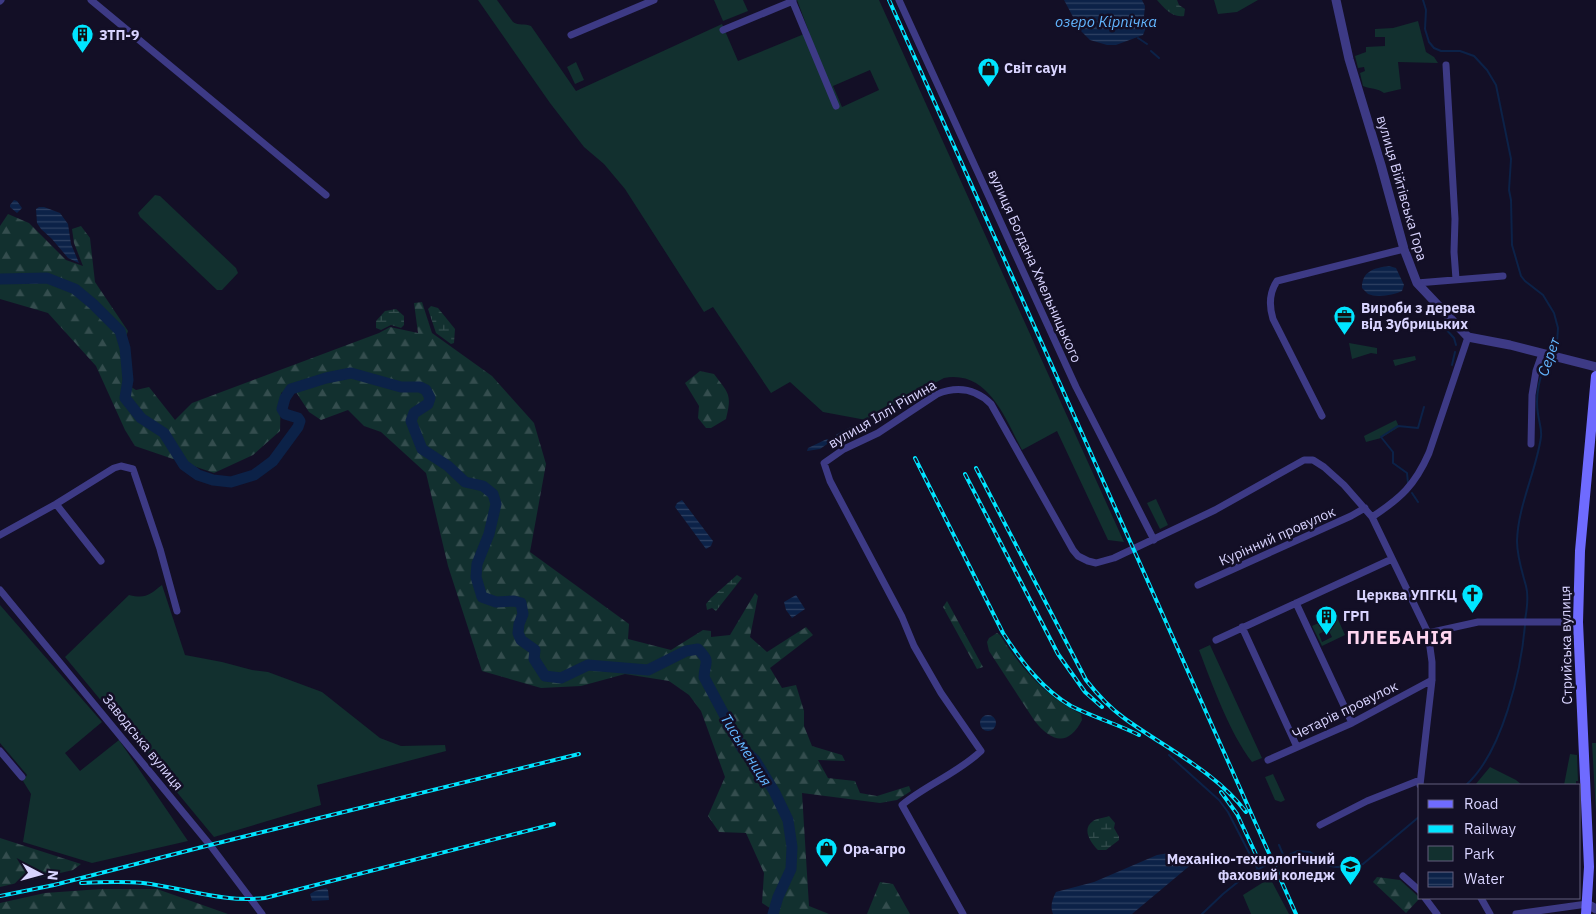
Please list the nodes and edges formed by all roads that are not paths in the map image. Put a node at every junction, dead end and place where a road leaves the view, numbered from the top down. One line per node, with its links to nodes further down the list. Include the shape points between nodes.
1 (91, 0): 10 (street)
2 (654, 0): 7 (street)
3 (899, 0): 25 (street, вулиця Богдана Хмельницького, via 1076,387)
4 (1336, 0): 11 (street, вулиця Війтівська Гора, via 1348,59 1382,165)
5 (792, 1): 6 (street); 9 (street)
6 (723, 30)
7 (571, 35)
8 (1446, 65): 13 (street)
9 (836, 106)
10 (326, 195)
11 (1404, 249): 14 (street, вулиця Війтівська Гора); 19 (street, via 1277,281 1274,285 1270,302 1273,319)
12 (1503, 276): 13 (street)
13 (1456, 279): 14 (street)
14 (1417, 283): 15 (street, вулиця Війтівська Гора)
15 (1468, 337): 16 (street); 23 (street, via 1418,478 1391,505)
16 (1545, 354): 17 (street); 20 (street, via 1536,371 1532,395)
17 (1596, 366)
18 (1596, 376): 32 (main road, Стрийська вулиця, via 1580,551)
19 (1322, 416)
20 (1531, 444)
21 (56, 504): 24 (street); 27 (street); 31 (street, via 114,468 133,468 160,549)
22 (1365, 508): 23 (street); 25 (street, вулиця Іллі Ріпина, via 1324,467 1308,459); 28 (street, Курінний провулок)
23 (1372, 517): 26 (street)
24 (0, 535)
25 (1154, 540): 50 (street, вулиця Іллі Ріпина, via 1096,563 1078,556 992,404 979,393 963,388 937,394 878,433 844,449 824,463 830,481 914,646 941,693 981,751 902,805)
26 (1392, 559): 30 (street); 34 (street)
27 (101, 561)
28 (1198, 585)
29 (0, 590): 49 (street, Заводська вулиця, via 204,838)
30 (1296, 603): 33 (street); 37 (street)
31 (176, 611)
32 (1578, 622): 34 (street, via 1478,622); 48 (main road, Стрийська вулиця)
33 (1242, 627): 35 (street); 38 (street)
34 (1428, 633): 36 (street)
35 (1216, 640)
36 (1432, 680): 37 (street, Четарів провулок); 42 (street)
37 (1352, 723): 38 (street, Четарів провулок)
38 (1297, 747): 40 (street, Четарів провулок)
39 (0, 751): 41 (street)
40 (1268, 760)
41 (22, 777)
42 (1420, 782): 43 (street, via 1360,804)
43 (1320, 825)
44 (1403, 876): 45 (street)
45 (1418, 889)
46 (1426, 899): 51 (street)
47 (1481, 899): 52 (street)
48 (1590, 909): 53 (street)
49 (262, 914)
50 (963, 914)
51 (1437, 914)
52 (1490, 914)
53 (1516, 914)

